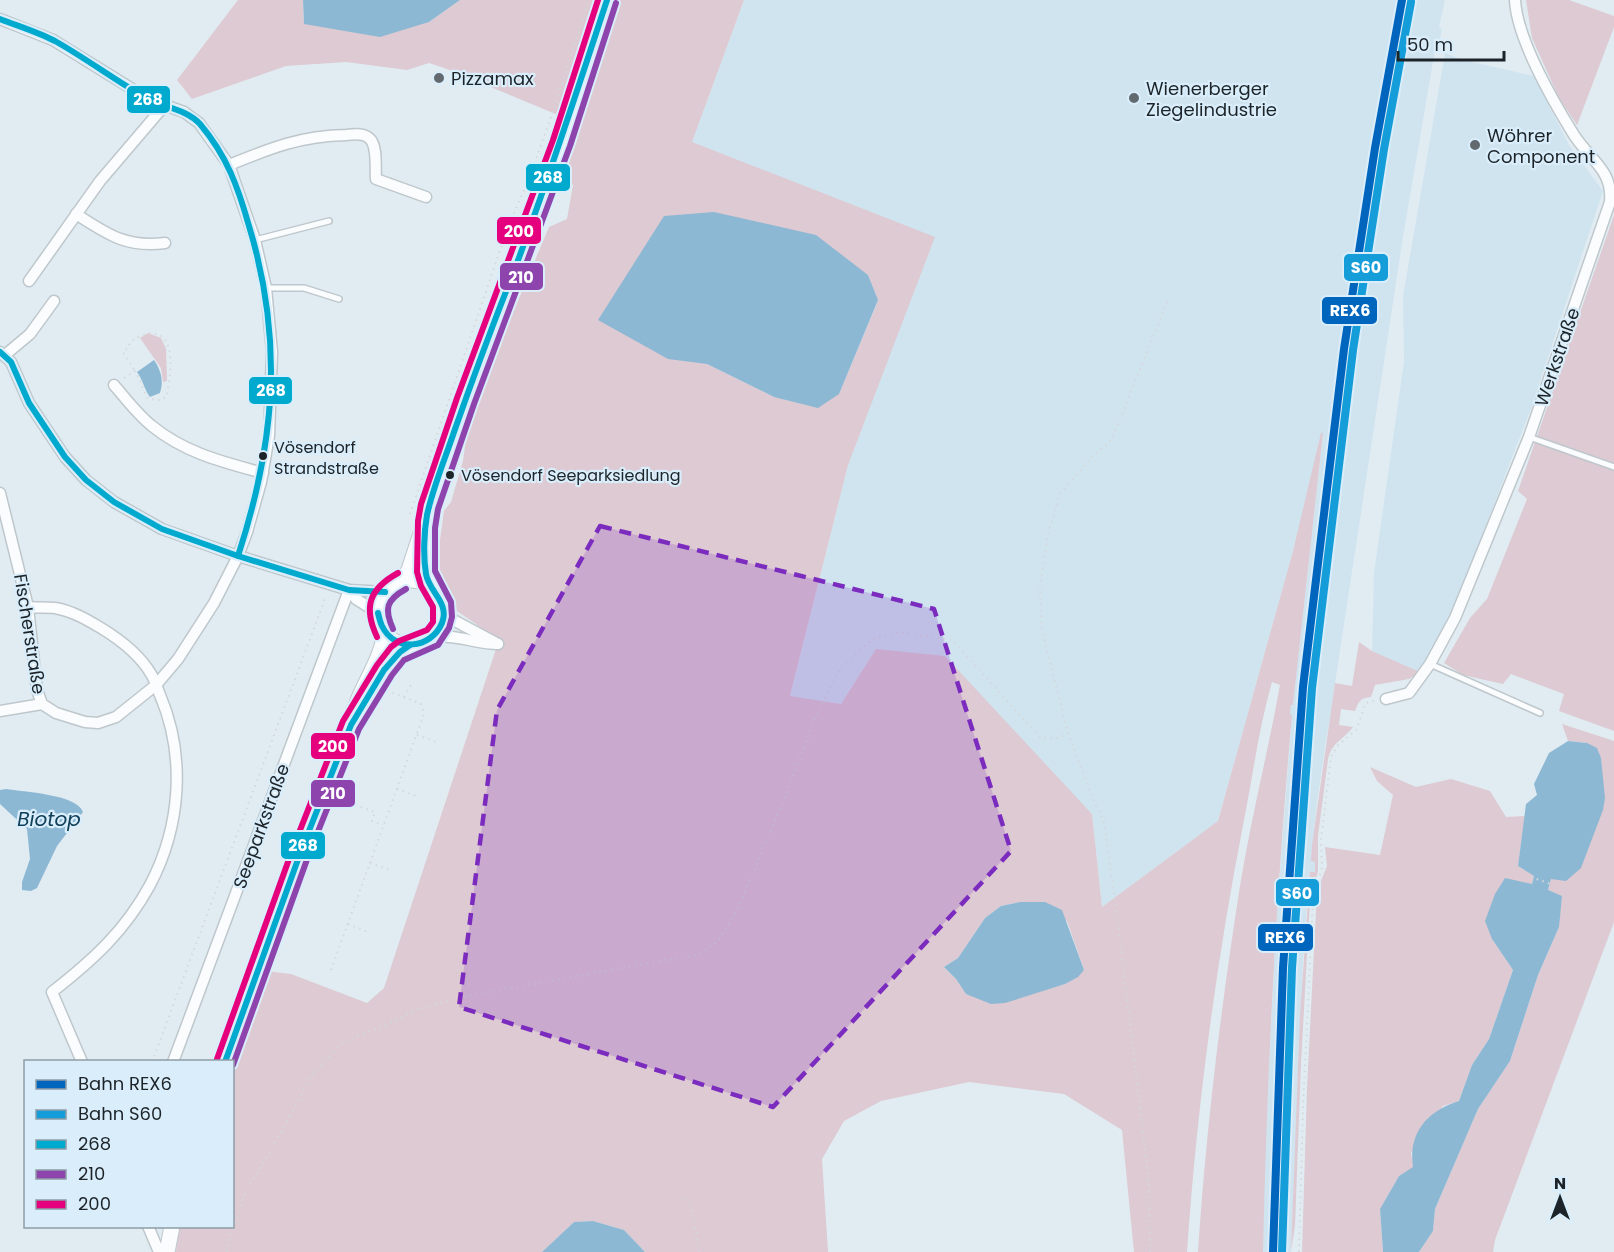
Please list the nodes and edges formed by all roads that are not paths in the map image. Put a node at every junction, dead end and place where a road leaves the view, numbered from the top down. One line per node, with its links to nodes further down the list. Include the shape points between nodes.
1 (608, 0): 22 (main road, via 570,120 463,405)
2 (1515, 0): 7 (street, Werkstraße, via 1522,36 1575,137 1609,180)
3 (0, 20): 4 (street, Fischerstraße, via 53,40)
4 (164, 106): 5 (street, Fischerstraße, via 184,112 199,123); 8 (street)
5 (229, 165): 6 (street, via 284,143 326,135 362,134 373,145 376,179); 10 (street, Fischerstraße)
6 (426, 197)
7 (1612, 202): 18 (street, Werkstraße)
8 (76, 214): 11 (street, via 128,243); 12 (street)
9 (329, 221): 10 (lane)
10 (255, 240): 13 (street, Fischerstraße)
11 (165, 243)
12 (29, 281)
13 (266, 288): 14 (lane, via 304,288); 20 (street, Fischerstraße, via 273,352)
14 (339, 299)
15 (54, 301): 16 (street, via 30,334)
16 (2, 354): 23 (street, via 17,374 37,417 86,480 114,502 162,529)
17 (118, 382): 20 (street, via 150,425 171,440 198,454)
18 (1529, 436): 19 (lane); 34 (street, Werkstraße, via 1455,618)
19 (1614, 467)
20 (262, 473): 23 (street, Fischerstraße)
21 (0, 493): 28 (street, Fischerstraße)
22 (426, 519): 24 (main road); 25 (main road, via 426,573)
23 (238, 556): 27 (street); 35 (street, Fischerstraße, via 214,603)
24 (402, 581): 25 (main road, via 414,580); 26 (main road)
25 (431, 586): 30 (main road, via 443,604)
26 (385, 592): 27 (street); 29 (main road)
27 (347, 595): 29 (street); 42 (street, Seeparkstraße)
28 (27, 607): 35 (street, via 54,608 85,618 134,653); 37 (street, Fischerstraße)
29 (378, 613): 31 (main road)
30 (444, 615): 32 (main road); 32 (street, via 498,644 447,635)
31 (385, 633): 33 (main road); 40 (main road, via 383,646 353,708)
32 (435, 642): 33 (main road, via 428,641)
33 (414, 650): 40 (main road, via 398,651)
34 (1430, 664): 36 (street, Werkstraße, via 1409,693); 39 (lane)
35 (156, 685): 37 (street, Fischerstraße, via 116,717 98,723 56,713); 41 (street, via 170,718 177,794 167,841 150,883 126,924 87,964 52,992)
36 (1386, 699)
37 (42, 704): 38 (street, Fischerstraße)
38 (0, 711)
39 (1540, 713)
40 (351, 725): 43 (main road)
41 (81, 1060)
42 (174, 1060)
43 (226, 1060)
44 (148, 1228): 46 (street)
45 (172, 1228): 47 (main road)
46 (159, 1252)
47 (167, 1252)

